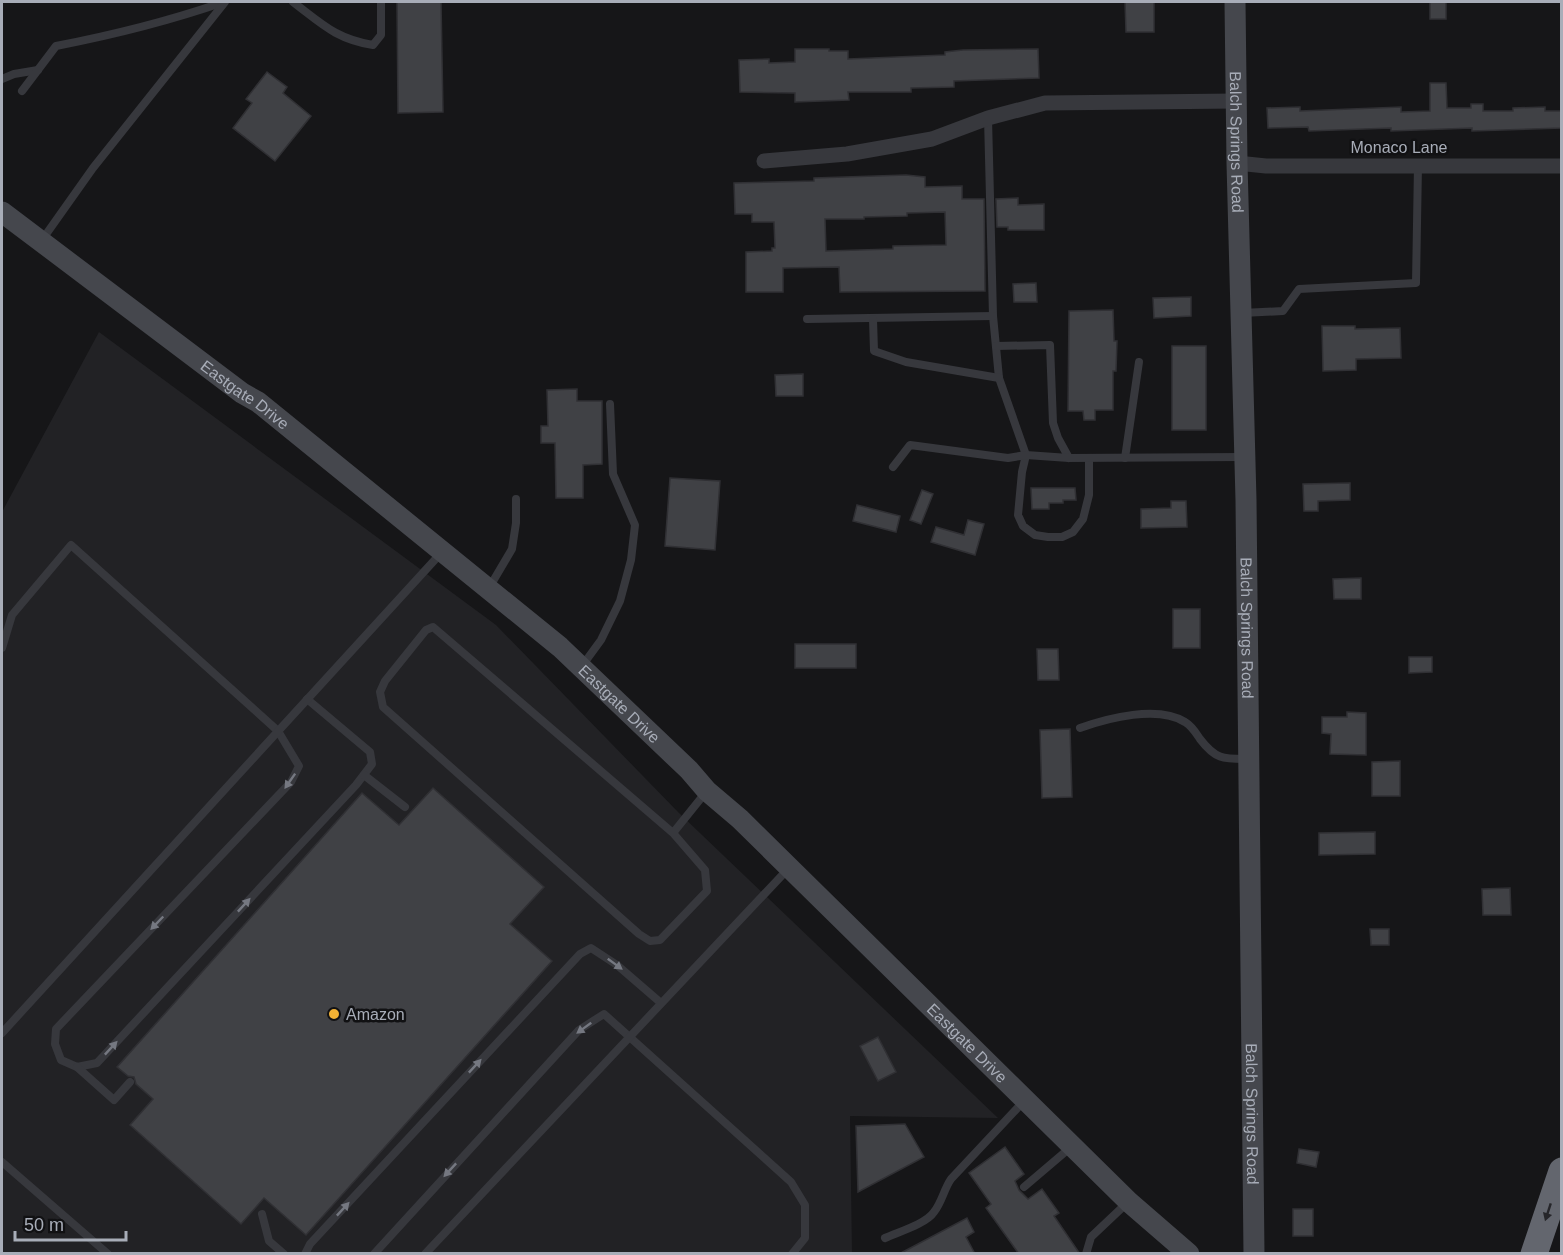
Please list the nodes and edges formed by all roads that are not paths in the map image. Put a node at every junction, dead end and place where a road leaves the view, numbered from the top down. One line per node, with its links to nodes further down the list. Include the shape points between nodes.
1 (293, 2): 2 (lane, via 333,33 373,45 381,34)
2 (381, 2)
3 (1235, 2): 7 (street, Balch Springs Road)
4 (38, 70): 5 (lane); 6 (lane); 14 (lane, via 56,46 136,29 225,2 93,168)
5 (2, 79)
6 (22, 91)
7 (1236, 101): 8 (street, via 1045,103); 10 (street, Balch Springs Road)
8 (988, 118): 9 (street, via 921,141 847,154); 16 (lane)
9 (764, 161)
10 (1237, 163): 11 (street, Monaco Lane); 15 (street, Balch Springs Road)
11 (1418, 165): 12 (street, Monaco Lane); 15 (lane, via 1416,283 1299,289 1283,311)
12 (1562, 166)
13 (2, 212): 14 (street, Eastgate Drive)
14 (41, 241): 30 (street, Eastgate Drive, via 258,402)
15 (1240, 313): 24 (street, Balch Springs Road)
16 (993, 316): 18 (lane); 19 (lane)
17 (807, 319): 18 (lane)
18 (873, 319): 21 (lane, via 874,351 906,362)
19 (996, 346): 21 (lane); 27 (lane, via 1050,345 1053,423)
20 (1139, 362): 26 (lane)
21 (999, 378): 23 (lane)
22 (610, 404): 33 (lane, via 613,474 635,525 620,601 601,640)
23 (1026, 455): 25 (lane, via 1018,515 1023,526 1035,535 1048,537 1073,532 1083,519 1089,495); 27 (lane); 28 (lane, via 1008,458 910,445)
24 (1244, 457): 26 (lane); 37 (street, Balch Springs Road)
25 (1089, 458): 26 (lane); 27 (lane)
26 (1125, 458)
27 (1069, 459)
28 (893, 467)
29 (516, 500): 31 (lane, via 512,549)
30 (442, 552): 31 (street, Eastgate Drive); 34 (lane)
31 (489, 589): 33 (street, Eastgate Drive)
32 (2, 648): 36 (lane, via 12,615 70,546)
33 (581, 668): 39 (street, Eastgate Drive)
34 (308, 699): 36 (lane); 38 (lane, via 370,752 372,764)
35 (1080, 728): 37 (lane, via 1125,715 1169,716 1184,721 1214,755)
36 (278, 731): 44 (lane); 46 (lane, one-way to 46, via 299,766 291,782 56,1029 55,1044 61,1060)
37 (1248, 759): 64 (street, Balch Springs Road)
38 (364, 775): 40 (lane); 46 (lane, one-way to 38, via 97,1063)
39 (707, 790): 41 (lane); 42 (street, Eastgate Drive)
40 (405, 807)
41 (673, 833): 41 (lane, via 705,870 707,891 660,940 650,941 384,707 380,692 385,681 426,630 433,627)
42 (789, 868): 43 (lane); 48 (street, Eastgate Drive)
43 (661, 1003): 45 (lane); 58 (lane, one-way to 43, via 580,954 591,948 617,964)
44 (2, 1033)
45 (630, 1036): 59 (lane, one-way to 59, via 604,1014 579,1030); 60 (lane); 61 (lane, via 790,1182 805,1205 806,1238)
46 (77, 1068): 47 (lane, via 114,1100)
47 (130, 1082)
48 (1024, 1100): 49 (street, Eastgate Drive); 55 (lane, via 951,1179 927,1220)
49 (1072, 1146): 52 (lane); 53 (street, Eastgate Drive)
50 (2, 1162): 56 (lane)
51 (1562, 1171): 65 (highway, one-way to 65)
52 (1024, 1187)
53 (1128, 1202): 62 (lane, via 1091,1237); 63 (street, Eastgate Drive)
54 (262, 1214): 57 (lane, via 269,1240)
55 (885, 1238)
56 (108, 1254)
57 (284, 1254)
58 (304, 1254)
59 (374, 1254)
60 (425, 1254)
61 (792, 1254)
62 (1086, 1254)
63 (1190, 1254)
64 (1254, 1254)
65 (1534, 1254)

